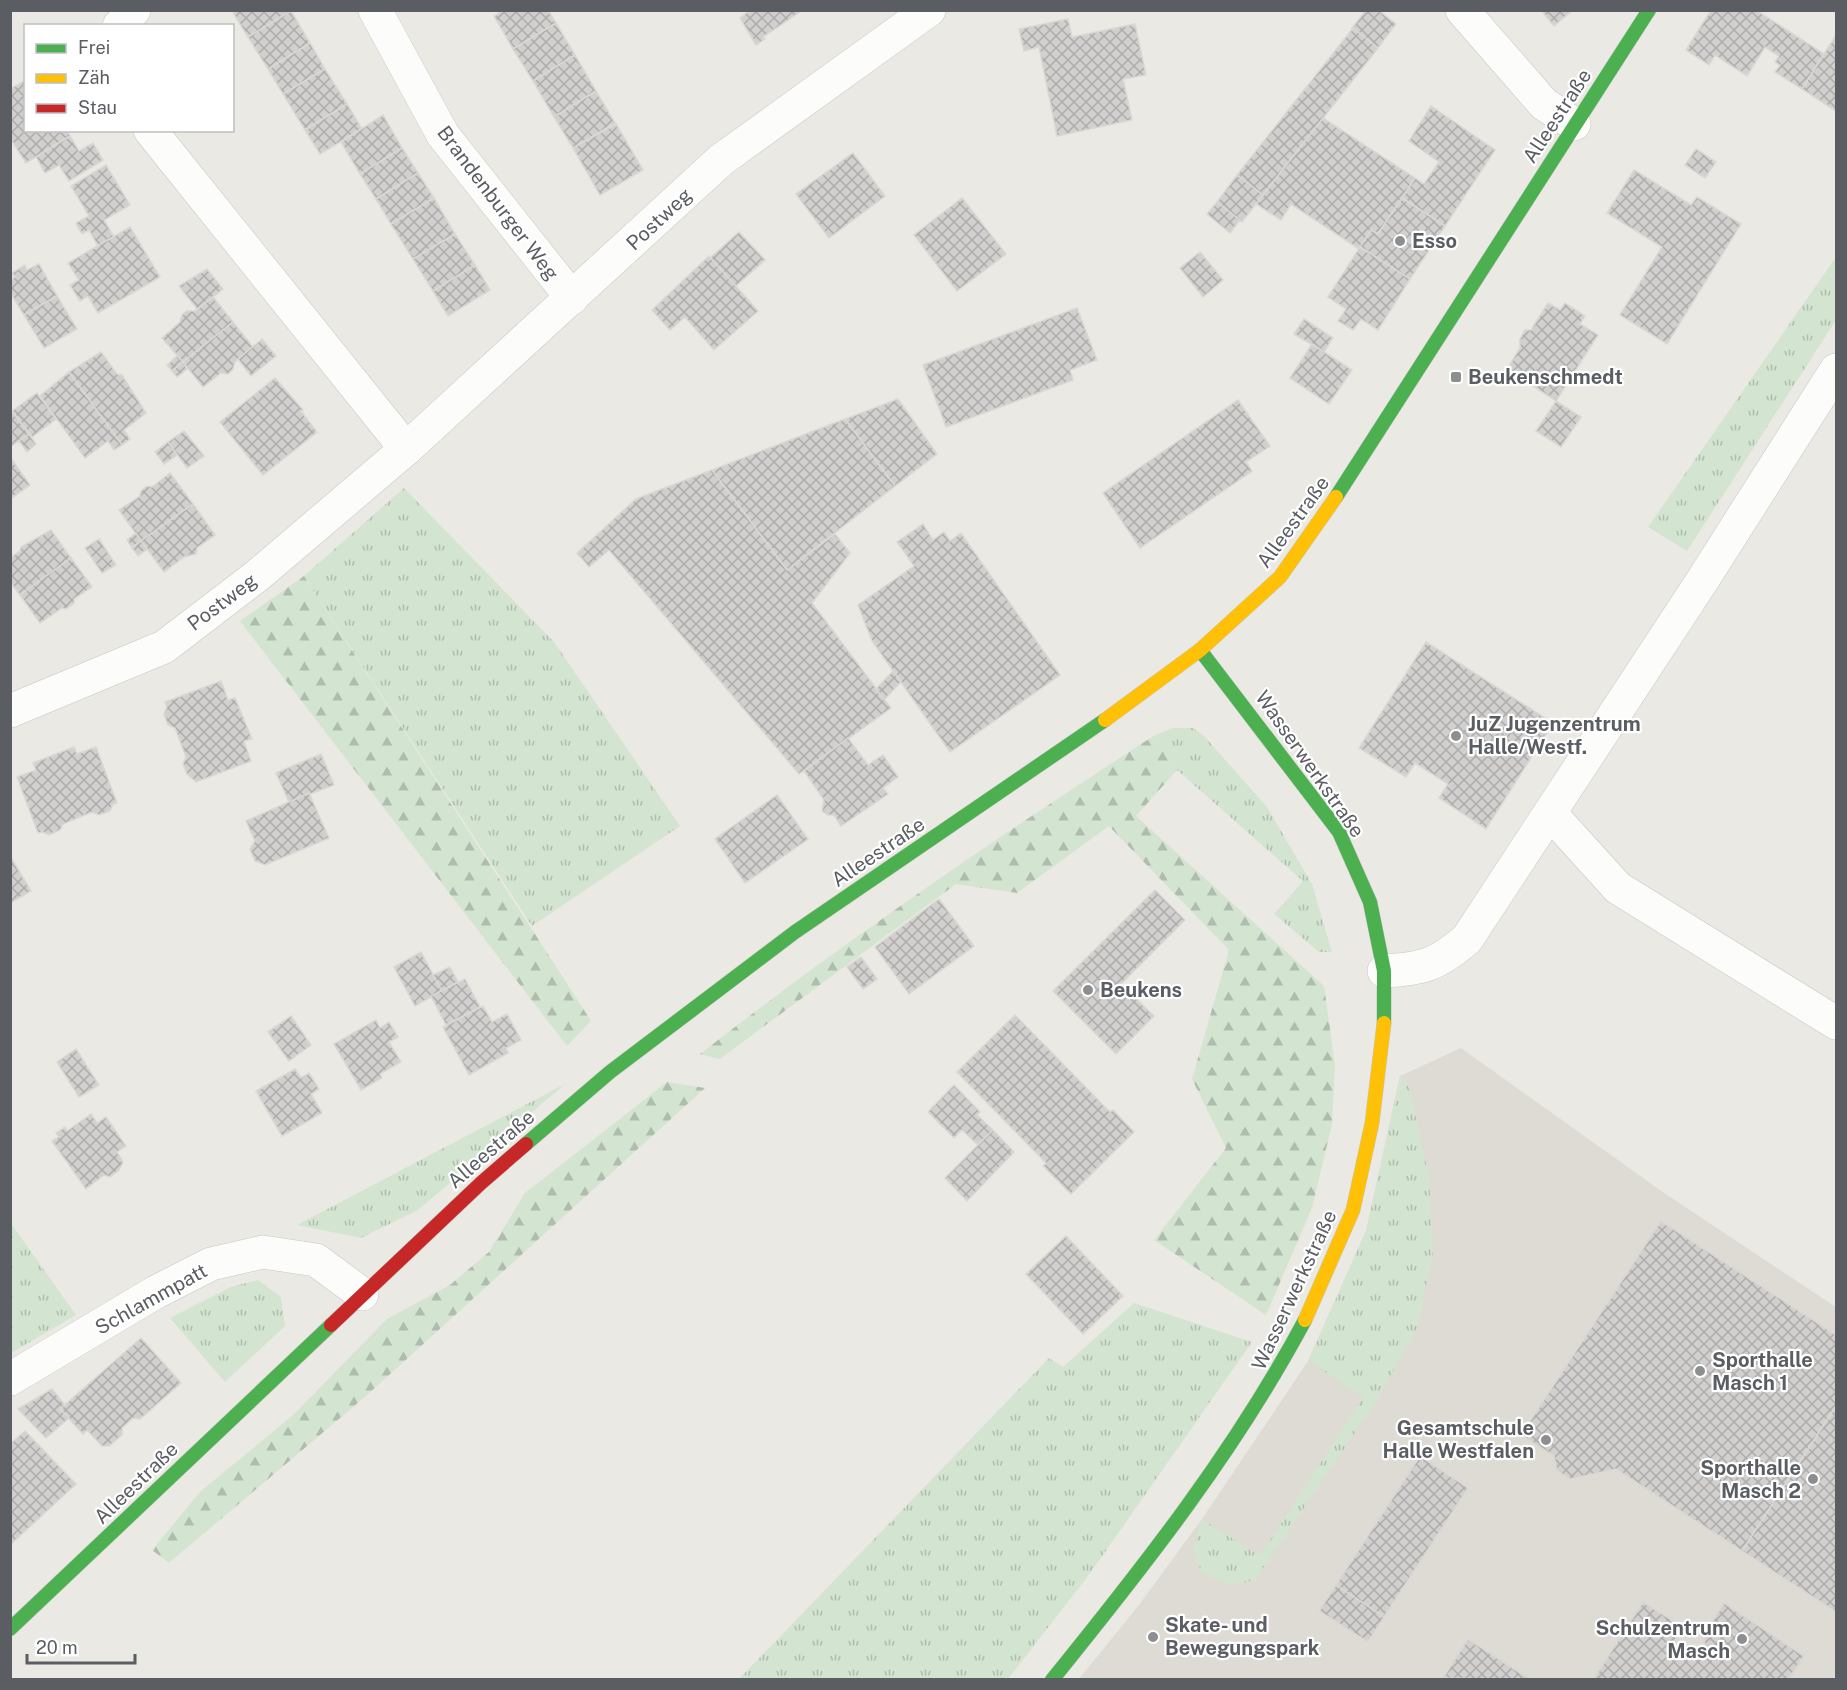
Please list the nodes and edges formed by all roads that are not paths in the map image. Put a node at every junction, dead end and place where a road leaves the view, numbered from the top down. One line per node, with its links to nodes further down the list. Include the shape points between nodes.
1 (134, 10): 6 (street)
2 (375, 10): 9 (street, Brandenburger Weg, via 443,135)
3 (1462, 10): 7 (street, via 1544,104)
4 (1649, 10): 7 (street, Alleestraße)
5 (914, 15): 9 (street, Postweg, via 721,160)
6 (121, 24)
7 (1574, 124): 12 (street, Alleestraße, via 1322,518 1280,577)
8 (152, 132): 11 (street)
9 (572, 298): 11 (street, Postweg)
10 (1836, 369): 14 (street)
11 (406, 448): 13 (street, Postweg, via 258,575 164,647)
12 (1200, 650): 15 (street, Wasserwerkstraße, via 1339,831 1370,902); 17 (street, Alleestraße, via 1085,735 795,932 610,1072 481,1183)
13 (10, 711)
14 (1550, 813): 15 (street, via 1467,939 1444,959 1420,969); 16 (street, via 1618,888)
15 (1384, 971): 20 (street, Wasserwerkstraße, via 1384,1018 1372,1123 1353,1210 1316,1299 1272,1382 1212,1474)
16 (1836, 1023)
17 (362, 1294): 18 (street, Schlammpatt, via 316,1260 263,1252 211,1264); 19 (street, Alleestraße)
18 (10, 1379)
19 (10, 1629)
20 (1052, 1680)

